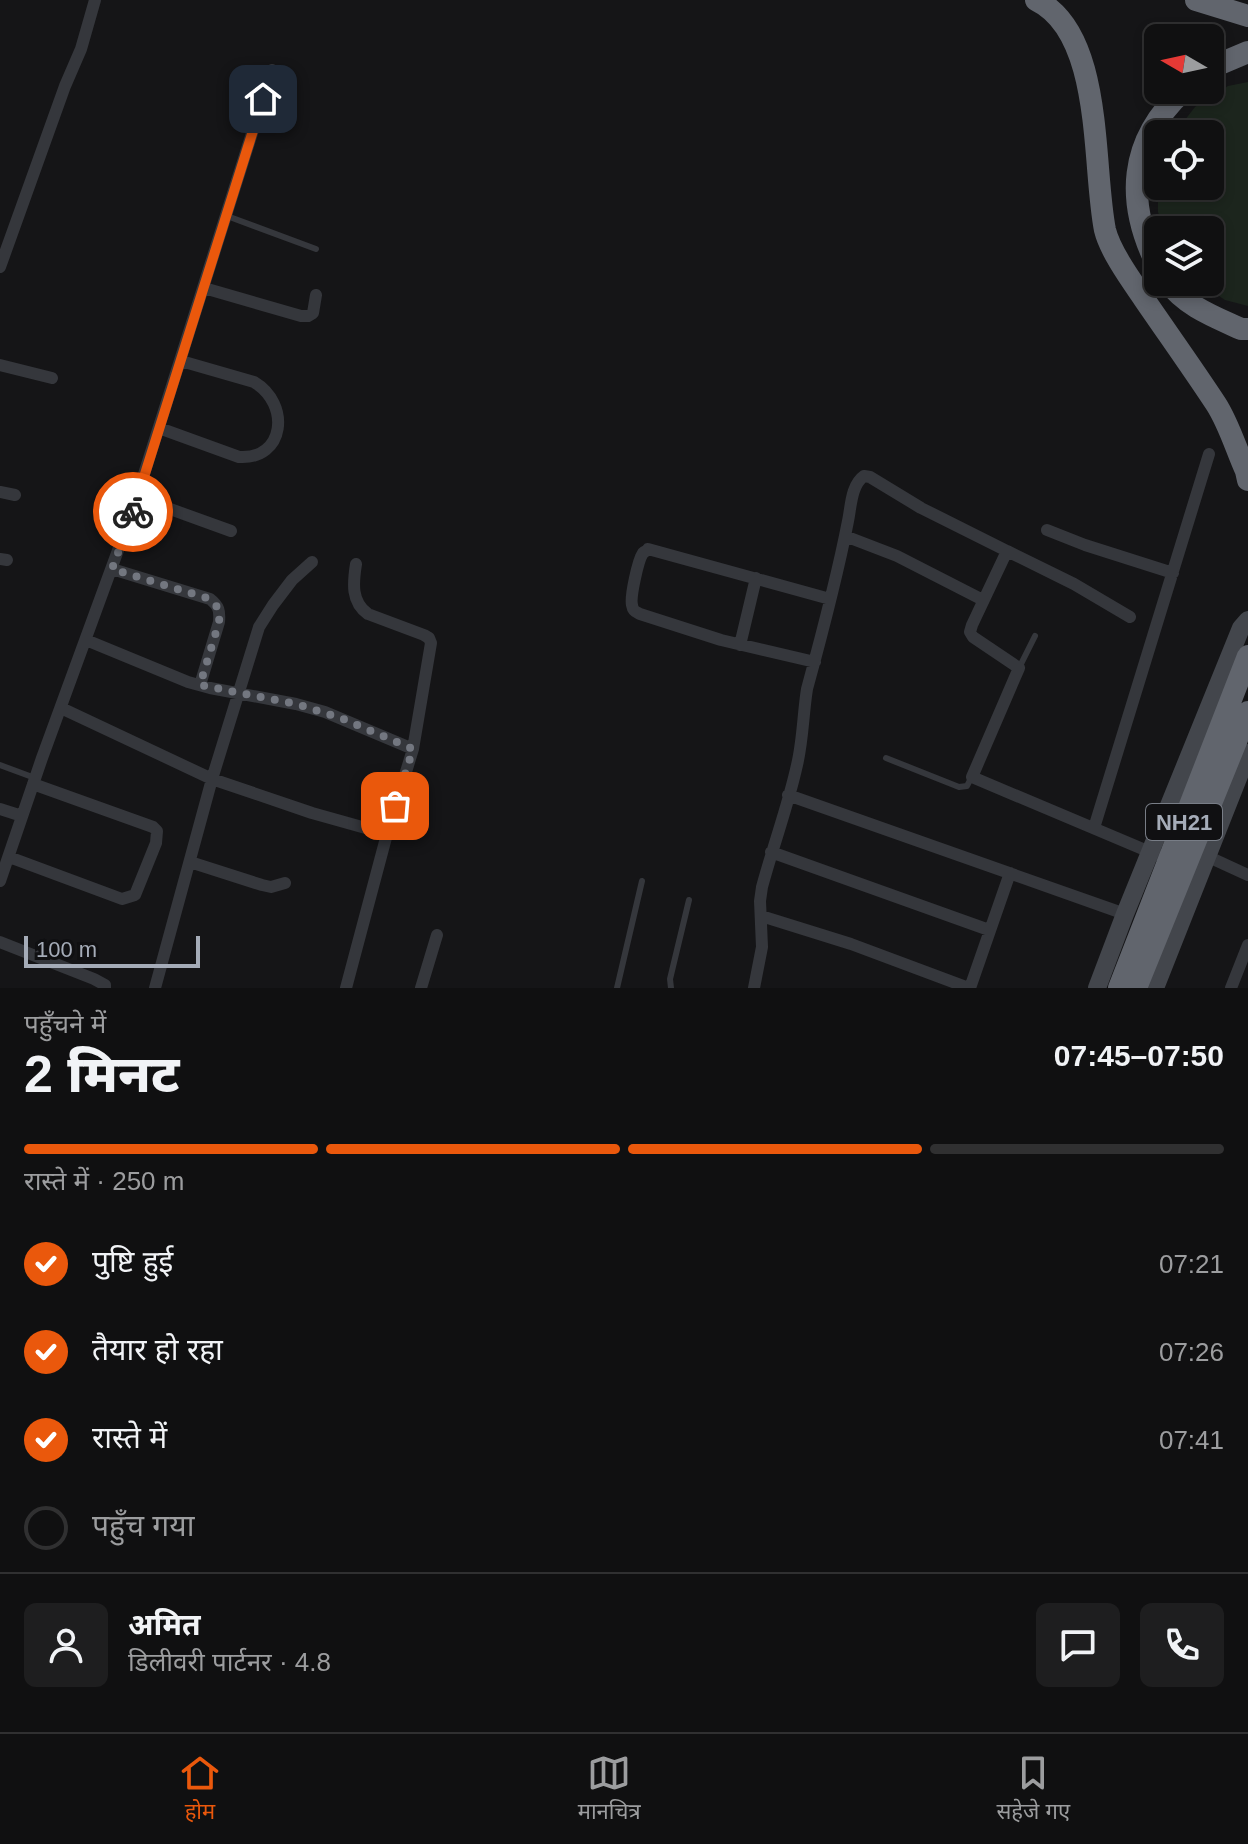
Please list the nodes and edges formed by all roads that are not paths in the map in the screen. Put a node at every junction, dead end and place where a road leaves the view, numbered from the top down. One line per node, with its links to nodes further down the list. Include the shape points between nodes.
1 (95, 0): 12 (street)
2 (1036, 0): 22 (highway, via 1067,28 1083,61 1106,234 1125,271 1219,408)
3 (1196, 0): 4 (highway)
4 (1248, 16)
5 (1248, 52): 6 (highway)
6 (1224, 62)
7 (272, 70): 9 (street)
8 (1169, 104): 10 (highway, via 1150,131 1137,167)
9 (227, 216): 11 (lane); 13 (street)
10 (1144, 236)
11 (316, 249)
12 (0, 267)
13 (204, 288): 14 (street, via 301,316 313,313); 17 (street)
14 (316, 295)
15 (1182, 296): 16 (highway)
16 (1248, 329)
17 (181, 361): 20 (street); 20 (street, via 265,388 279,413 277,430 262,452 239,457)
18 (0, 365): 19 (street)
19 (52, 378)
20 (159, 428): 25 (street)
21 (1209, 454): 33 (street)
22 (1248, 480)
23 (0, 492): 24 (street)
24 (15, 495)
25 (137, 497): 27 (street); 32 (street)
26 (1047, 530): 33 (street)
27 (231, 531)
28 (845, 536): 29 (street, via 855,488 864,476); 35 (street); 36 (street)
29 (1007, 551): 36 (street); 37 (street)
30 (312, 562): 46 (street, via 292,580 259,627)
31 (356, 564): 49 (street, via 353,590 362,610 424,635 431,643)
32 (112, 569): 40 (street); 45 (street, via 217,605 219,622)
33 (1173, 573): 59 (street)
34 (756, 578): 35 (street); 41 (street); 41 (street, via 648,549 631,596 640,614)
35 (830, 599): 43 (street)
36 (983, 600): 44 (street, via 970,632)
37 (1130, 617)
38 (1248, 620): 63 (street)
39 (1035, 636): 44 (lane)
40 (86, 640): 45 (street); 47 (street)
41 (740, 645): 43 (street)
42 (1248, 656): 63 (highway, NH21)
43 (815, 662): 56 (street)
44 (1019, 668): 53 (street)
45 (200, 685): 46 (street)
46 (238, 694): 49 (street, via 325,712); 54 (street)
47 (61, 708): 54 (street); 55 (street)
48 (1248, 712): 62 (highway, NH21)
49 (413, 749): 60 (street)
50 (1248, 753): 62 (street)
51 (886, 758): 53 (lane, via 959,787 967,786)
52 (0, 765): 55 (lane)
53 (972, 777): 59 (street)
54 (212, 779): 60 (street); 65 (street)
55 (34, 781): 58 (street); 64 (street, via 153,827 156,843 135,895 127,899)
56 (788, 795): 61 (street); 66 (street)
57 (0, 809): 58 (street)
58 (22, 816): 64 (street)
59 (1094, 828): 63 (street)
60 (387, 834): 81 (street)
61 (771, 852): 73 (street); 74 (street)
62 (1200, 852): 67 (street); 89 (highway, NH21); 90 (street)
63 (1160, 856): 72 (street); 88 (highway, NH21)
64 (9, 857): 68 (street)
65 (190, 862): 70 (street, via 271,887); 80 (street)
66 (1010, 873): 72 (street); 74 (street)
67 (1248, 875)
68 (0, 881)
69 (642, 881): 83 (lane)
70 (285, 883)
71 (689, 900): 84 (lane)
72 (1125, 914): 87 (street)
73 (761, 916): 85 (street); 86 (street)
74 (989, 930): 86 (street)
75 (437, 935): 82 (street)
76 (0, 942): 79 (street)
77 (1248, 945): 78 (street)
78 (1238, 981)
79 (105, 988)
80 (155, 988)
81 (346, 988)
82 (421, 988)
83 (617, 988)
84 (671, 988)
85 (754, 988)
86 (970, 988)
87 (1097, 988)
88 (1119, 988)
89 (1136, 988)
90 (1155, 988)

